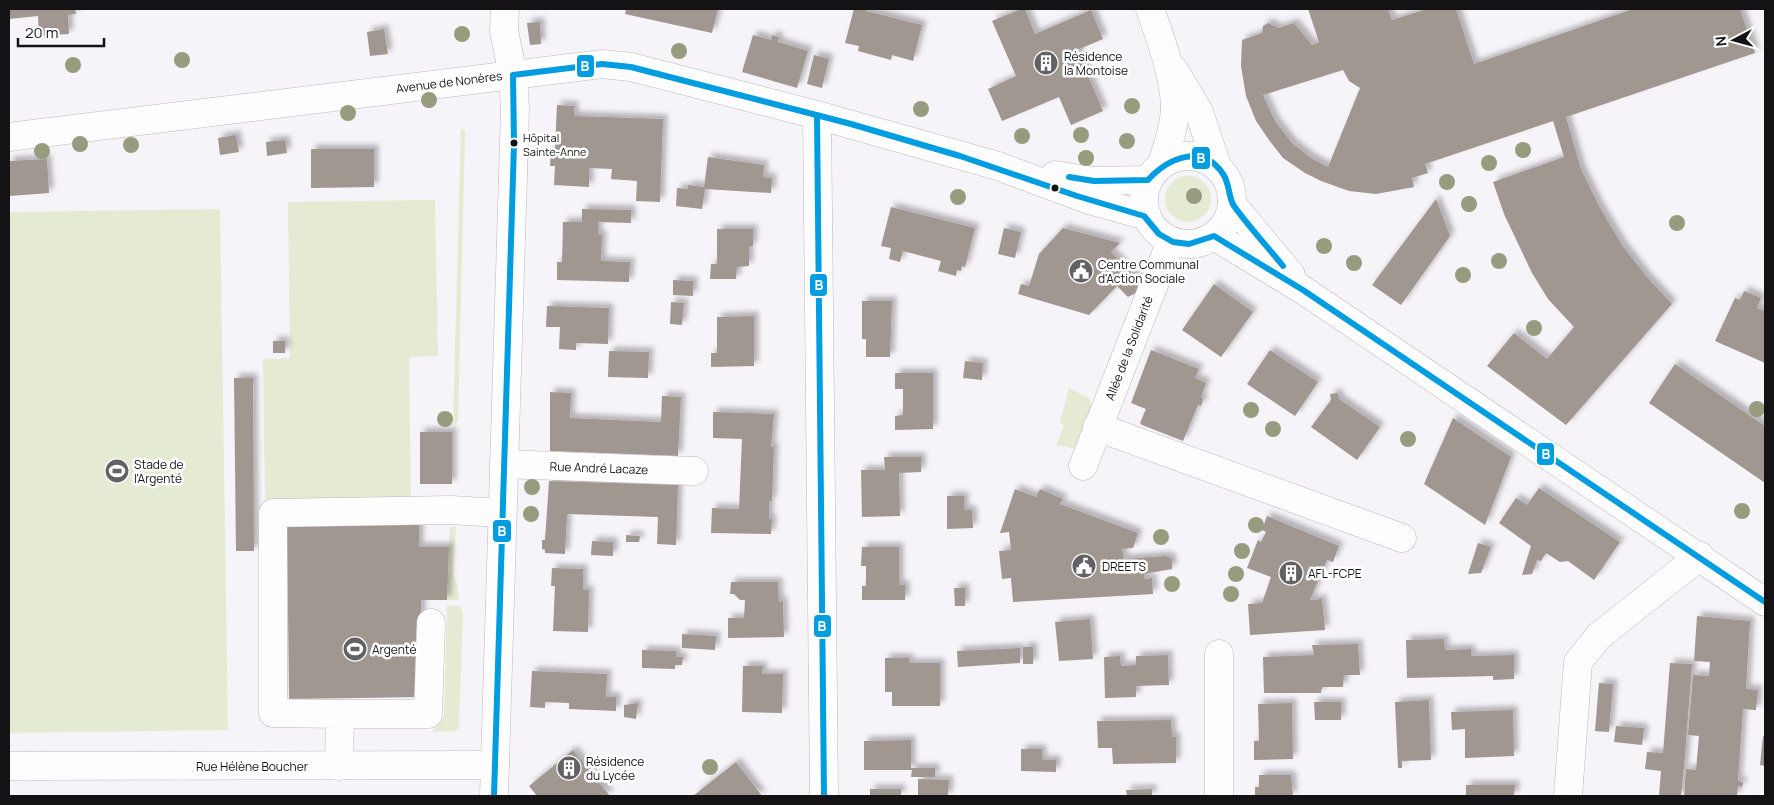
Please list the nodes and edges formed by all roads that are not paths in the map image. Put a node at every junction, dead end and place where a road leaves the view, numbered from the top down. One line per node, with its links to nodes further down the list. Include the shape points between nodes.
1 (505, 9): 4 (street, via 504,31)
2 (1150, 9): 3 (street)
3 (1166, 57): 8 (street, via 1199,112); 9 (street, via 1175,107 1171,133)
4 (513, 75): 5 (street, Avenue de Nonères, via 602,64 631,68); 6 (street, Avenue de Nonères); 16 (street, via 514,144)
5 (817, 115): 7 (street, Avenue de Nonères); 30 (street)
6 (9, 137)
7 (998, 166): 9 (street, Avenue de Nonères, via 1094,181); 11 (street, Avenue de Nonères, via 1089,200)
8 (1217, 166): 9 (street, via 1204,158 1190,155 1175,157); 10 (street, via 1229,183)
9 (1155, 172): 11 (street, via 1144,192)
10 (1232, 204): 12 (street, via 1230,216); 14 (street)
11 (1147, 216): 13 (street, via 1160,235)
12 (1214, 236): 13 (street, via 1200,243 1185,245); 14 (street)
13 (1171, 241): 15 (street, Allée de la Solidarité)
14 (1303, 290): 21 (street)
15 (1098, 427): 17 (street, Allée de la Solidarité); 20 (street)
16 (504, 464): 18 (street, Rue André Lacaze); 19 (street)
17 (1083, 466)
18 (694, 471)
19 (502, 513): 25 (street, via 451,510 273,513 273,713); 26 (street)
20 (1402, 538)
21 (1700, 556): 22 (street); 32 (street, via 1599,636 1578,662)
22 (1765, 602)
23 (431, 623): 25 (street, via 428,714)
24 (1219, 654): 31 (street)
25 (340, 714): 28 (street)
26 (495, 765): 28 (street, Rue Hélène Boucher); 29 (street)
27 (9, 766): 28 (street, Rue Hélène Boucher)
28 (339, 766)
29 (494, 796)
30 (824, 796)
31 (1219, 796)
32 (1568, 796)

